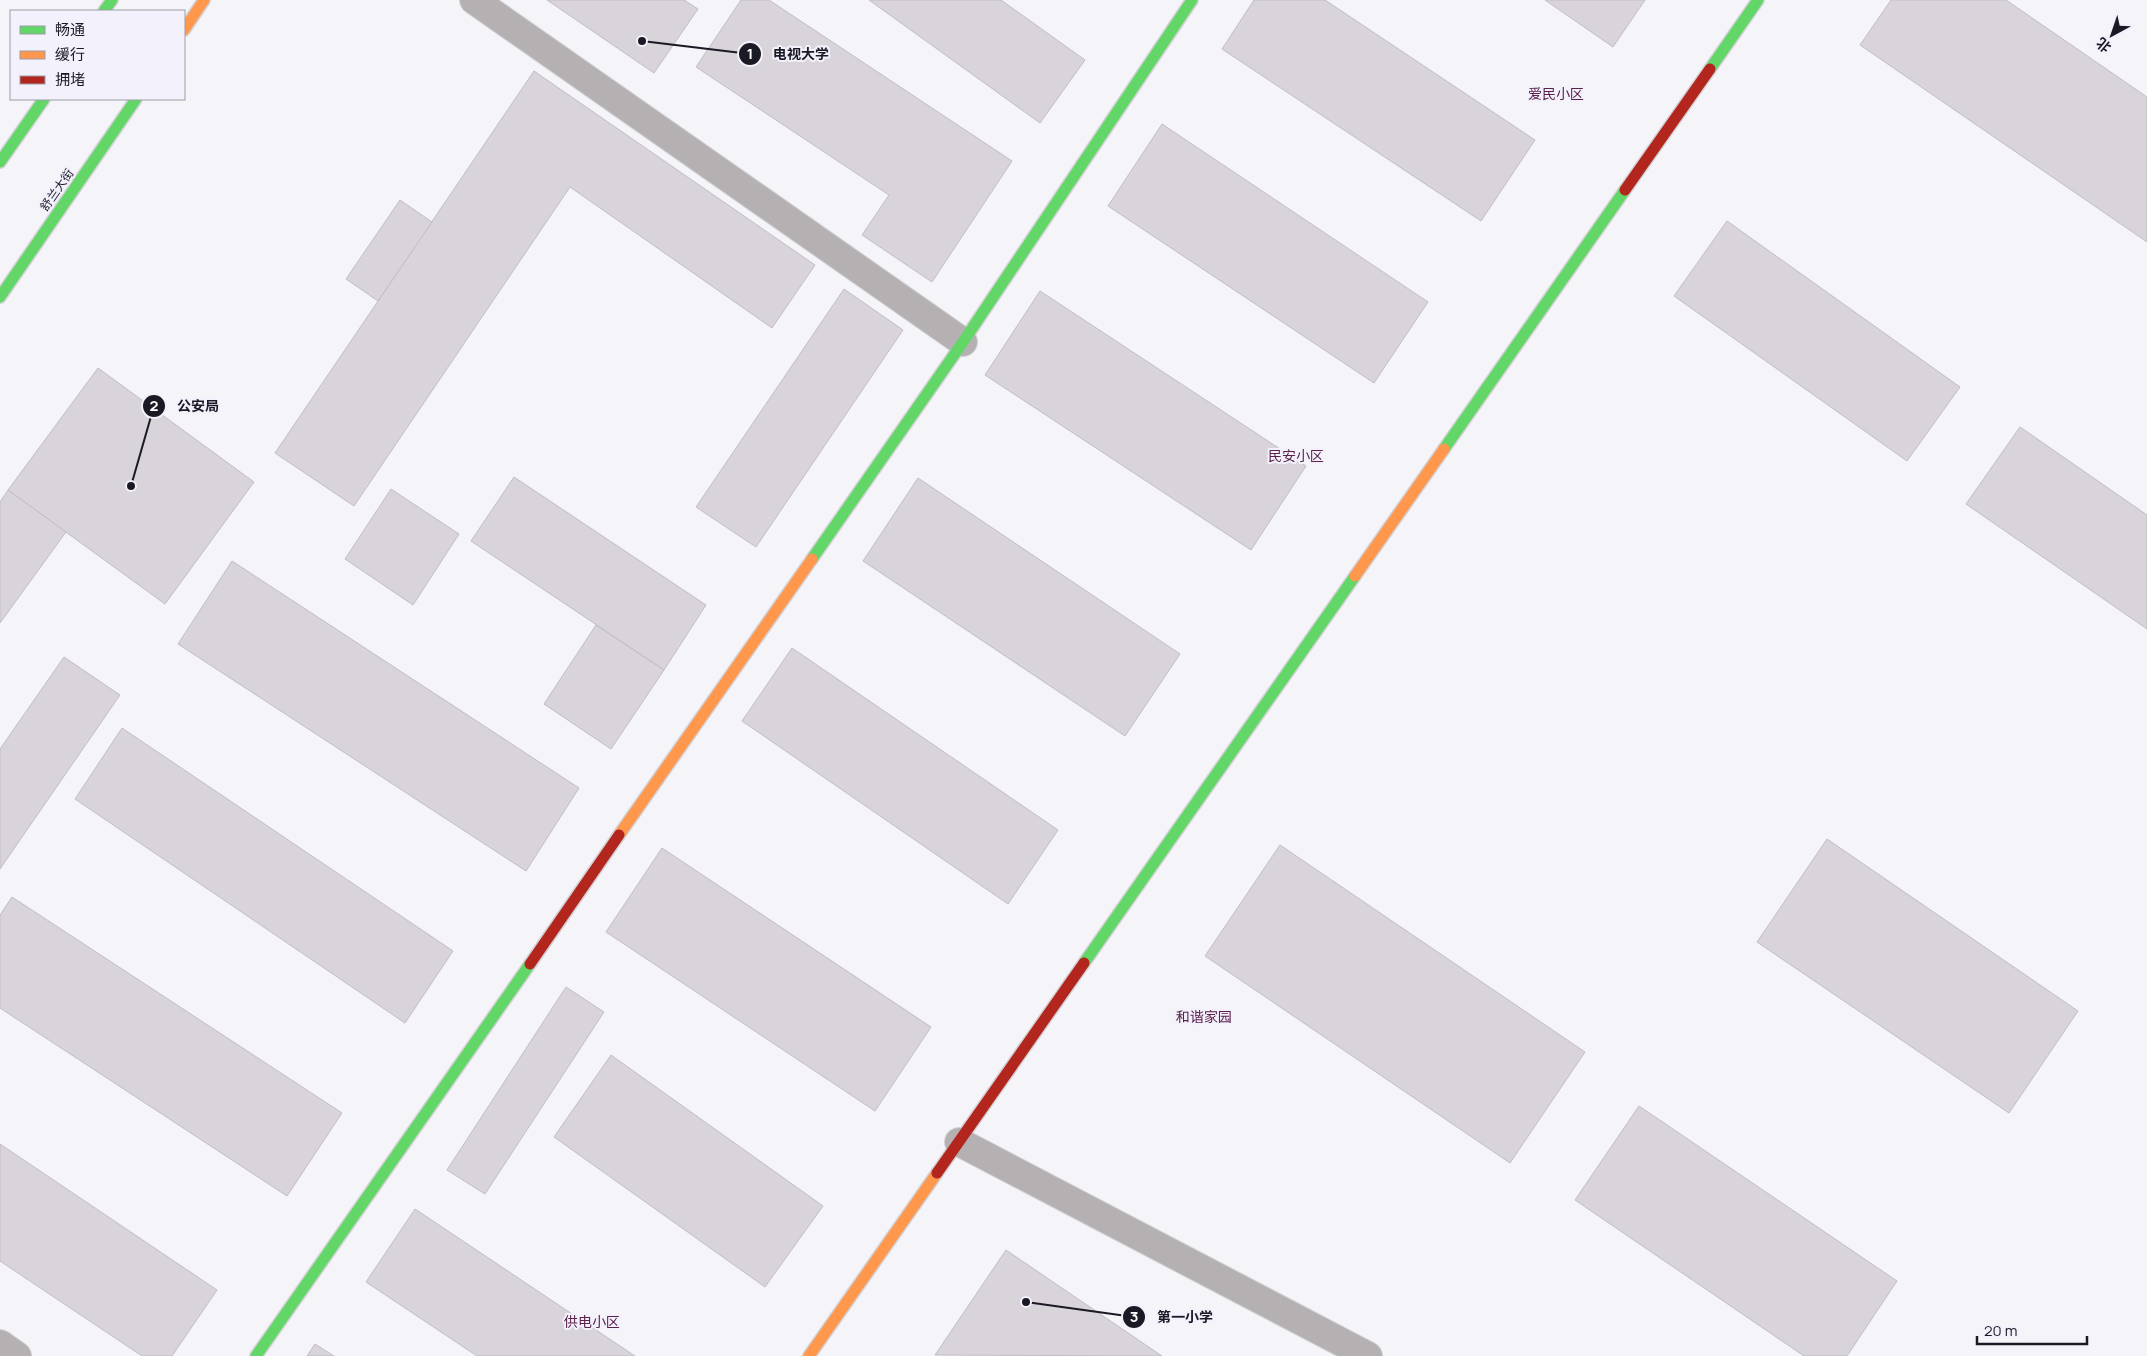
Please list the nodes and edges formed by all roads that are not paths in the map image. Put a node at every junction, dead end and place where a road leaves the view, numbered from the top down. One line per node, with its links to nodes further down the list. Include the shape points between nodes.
1 (204, 0): 5 (street)
2 (474, 0): 10 (street)
3 (1192, 0): 10 (street)
4 (1758, 0): 11 (street)
5 (185, 28)
6 (43, 100): 8 (street)
7 (135, 100): 9 (street, 舒兰大街)
8 (0, 162)
9 (0, 297)
10 (964, 342): 14 (street)
11 (959, 1142): 15 (street); 16 (street)
12 (0, 1344): 13 (street)
13 (17, 1356)
14 (256, 1356)
15 (809, 1356)
16 (1368, 1356)

